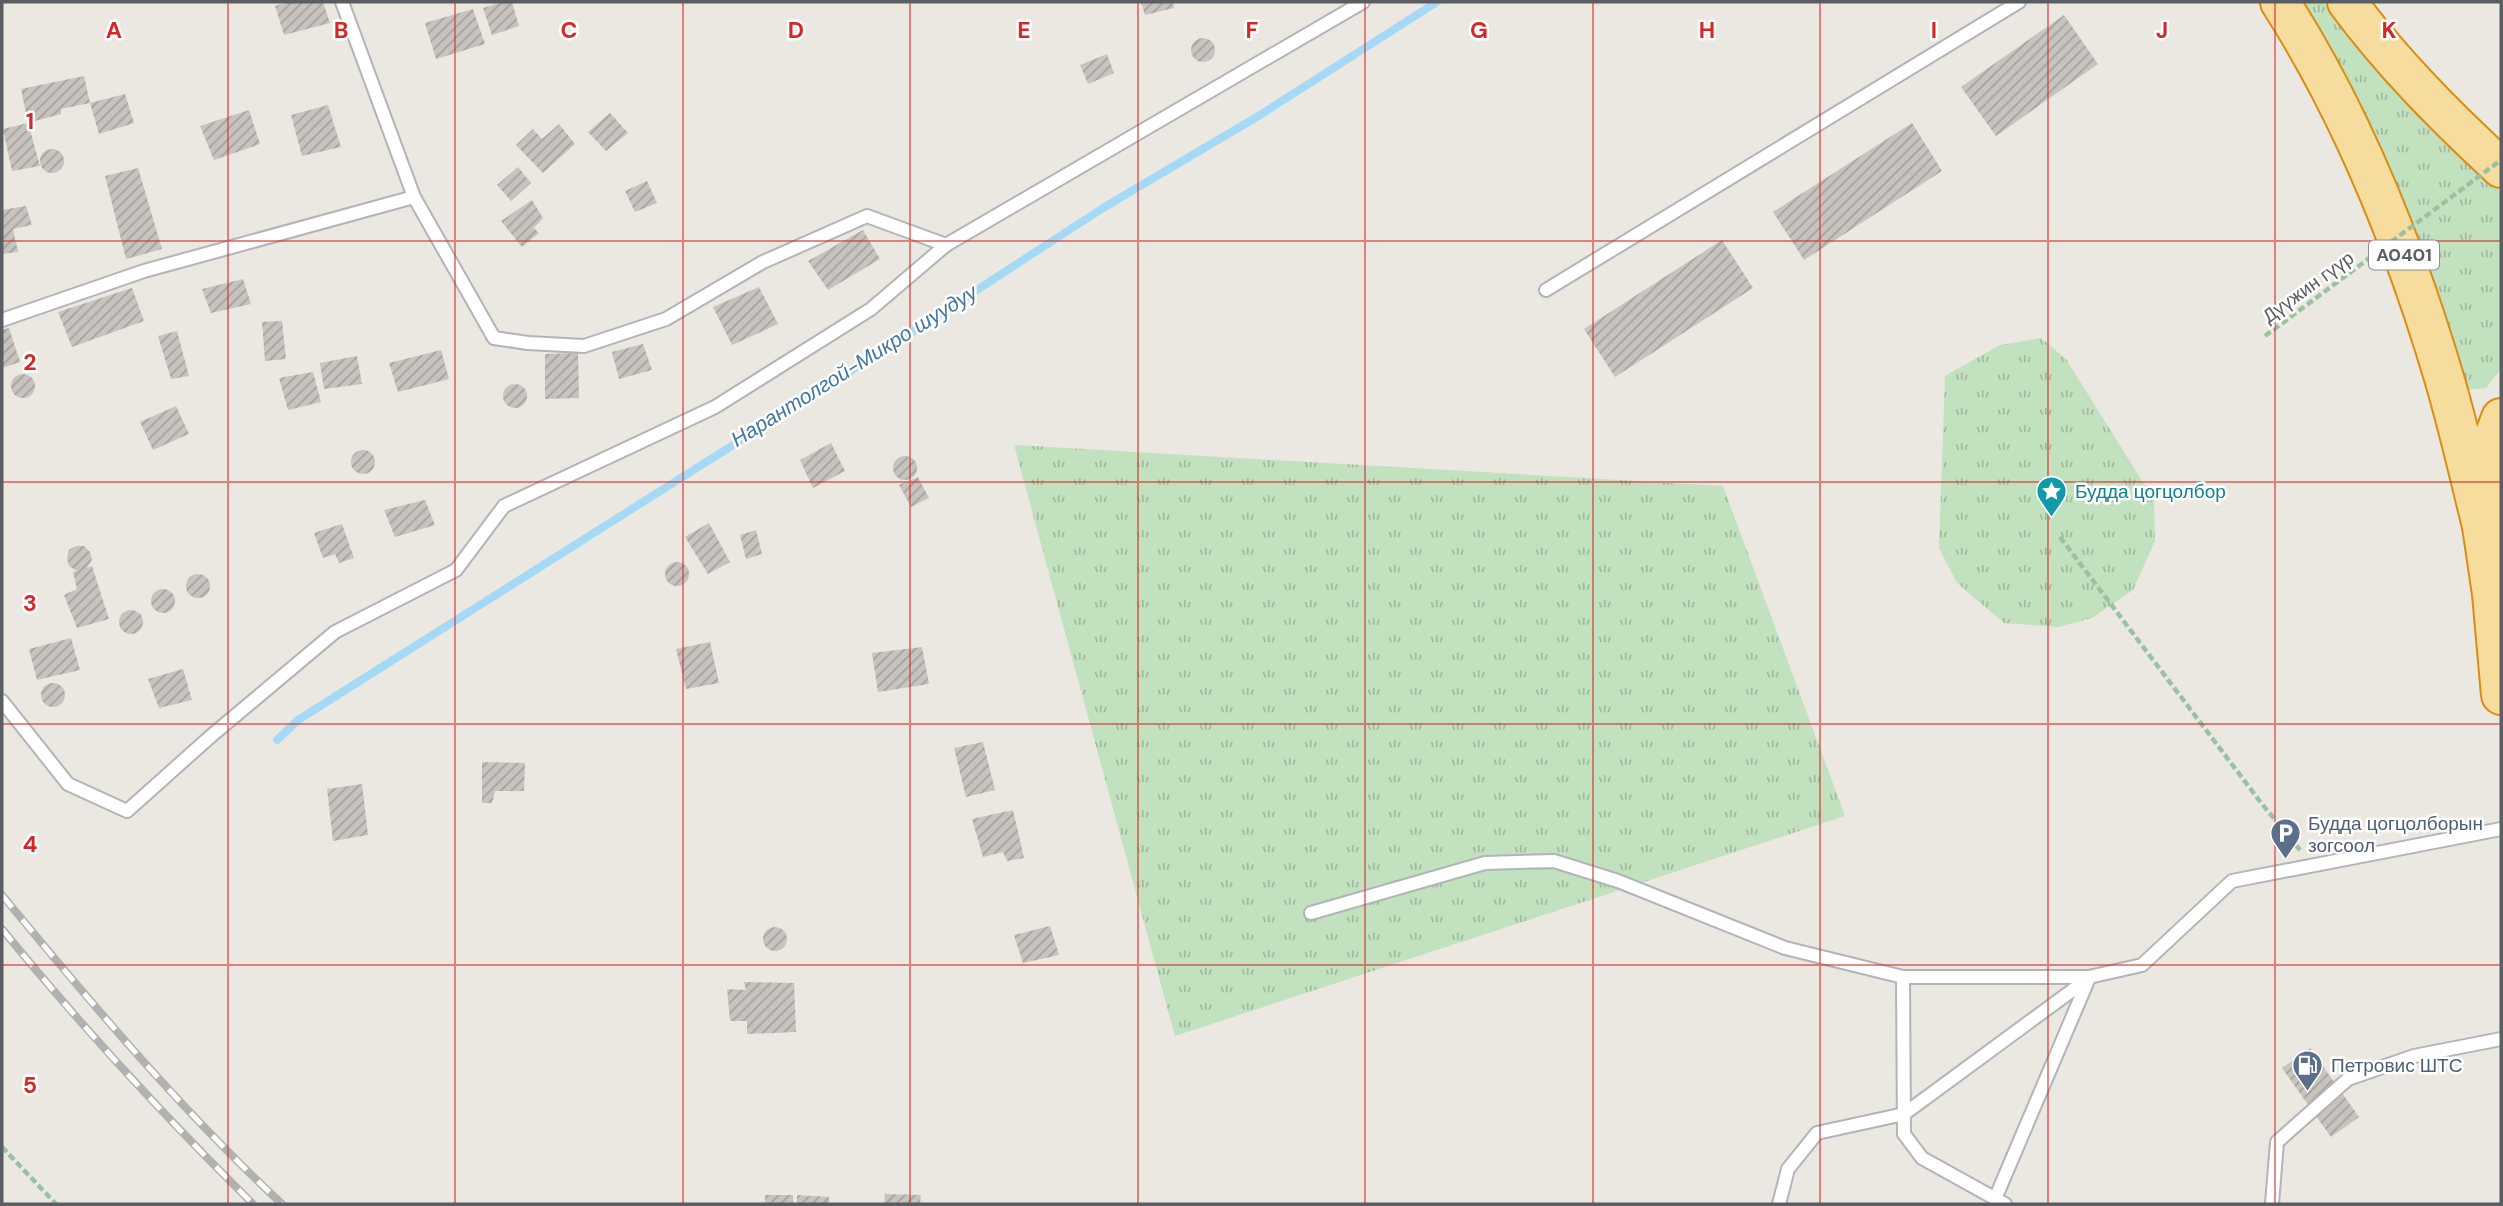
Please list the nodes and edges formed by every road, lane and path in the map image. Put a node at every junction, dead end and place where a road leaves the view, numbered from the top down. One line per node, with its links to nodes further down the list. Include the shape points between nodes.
1 (342, 2): 8 (lane)
2 (1363, 2): 9 (lane)
3 (2019, 2): 10 (lane)
4 (2280, 2): 14 (highway, A0401, via 2313,53 2404,256 2446,383)
5 (2365, 18): 7 (highway, via 2460,130)
6 (2501, 160): 12 (path, Дүүжин гүүр, bridge)
7 (2501, 169)
8 (414, 197): 9 (lane, via 494,338 528,343 584,346 666,319 763,262 867,216); 11 (lane, via 144,271)
9 (946, 245): 18 (lane, via 871,309 715,407 504,506 456,570 335,632 127,811 68,784)
10 (1546, 290)
11 (2, 320)
12 (2265, 336)
13 (2501, 418): 14 (highway, A0401, via 2490,447)
14 (2482, 526): 16 (highway, A0401)
15 (2060, 537): 20 (path)
16 (2496, 603): 17 (highway, A0401)
17 (2501, 695)
18 (2, 701)
19 (2501, 829): 20 (lane)
20 (2314, 866): 23 (lane, via 2232,881 2142,965)
21 (1311, 913): 22 (lane, via 1485,863 1554,861 1618,881 1785,948)
22 (1903, 977): 23 (lane); 25 (lane)
23 (2089, 977): 25 (lane); 27 (lane)
24 (2501, 1039): 30 (lane, via 2414,1056 2348,1079 2277,1142)
25 (1904, 1114): 27 (lane, via 1904,1134 1922,1158); 29 (lane, via 1817,1133 1788,1169)
26 (2, 1147): 28 (path)
27 (1999, 1202)
28 (56, 1204)
29 (1779, 1204)
30 (2272, 1204)

